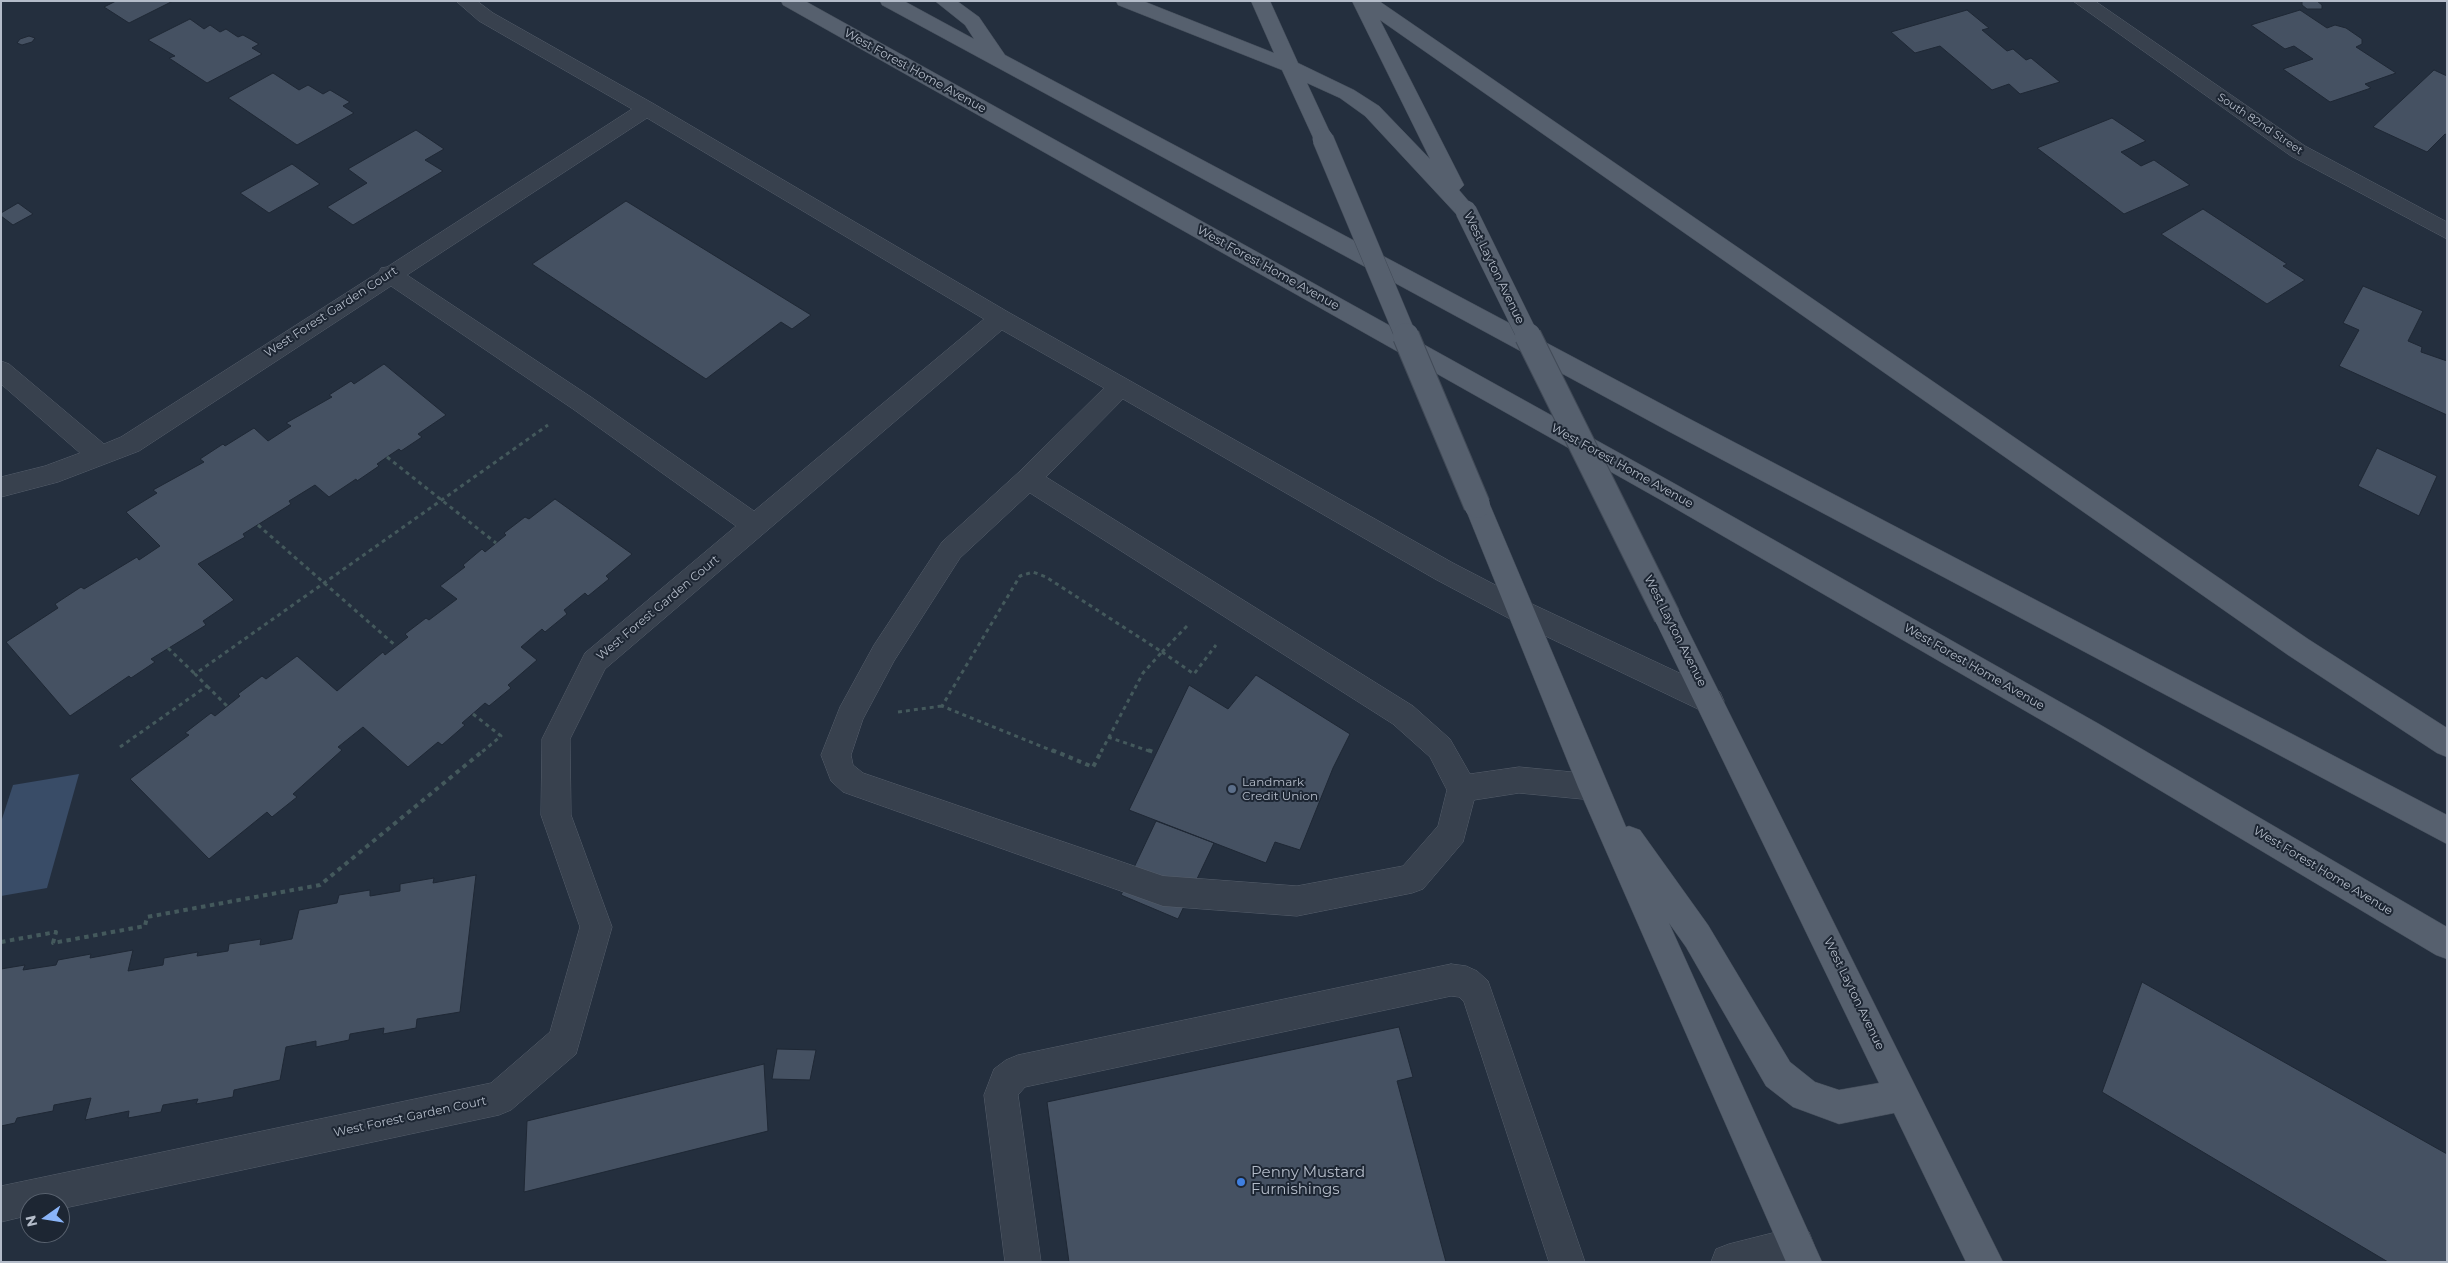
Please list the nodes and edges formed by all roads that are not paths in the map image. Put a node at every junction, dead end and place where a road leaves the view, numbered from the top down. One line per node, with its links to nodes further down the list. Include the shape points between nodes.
1 (465, 1): 12 (street, via 486,17)
2 (790, 1): 29 (main road, West Forest Home Avenue, via 1694,507 2089,733)
3 (889, 1): 10 (main road)
4 (944, 1): 10 (main road, via 972,21)
5 (1124, 1): 11 (main road)
6 (1260, 1): 11 (main road)
7 (1361, 1): 13 (main road, West Layton Avenue)
8 (1366, 1): 25 (main road, via 2281,635)
9 (2082, 1): 14 (street, South 82nd Street, via 2298,151)
10 (997, 58): 28 (main road, via 1677,424)
11 (1289, 66): 13 (main road, via 1347,94 1372,111); 23 (main road, bridge, via 1323,139)
12 (647, 109): 15 (street, West Forest Garden Court); 16 (street)
13 (1466, 211): 24 (main road, West Layton Avenue, bridge)
14 (2447, 232)
15 (389, 274): 19 (street, West Forest Garden Court, via 130,444); 22 (street, via 582,403)
16 (1000, 318): 18 (street); 22 (street, West Forest Garden Court)
17 (1, 370): 19 (street)
18 (1120, 387): 20 (street); 23 (street)
19 (101, 456): 21 (street, West Forest Garden Court, via 49,475)
20 (1028, 480): 27 (street, via 1403,715 1440,748); 27 (street, via 951,550 884,653 850,716 836,755 841,772 853,783 1163,890 1298,901 1412,879 1452,832)
21 (1, 487)
22 (755, 526): 31 (street, West Forest Garden Court, via 595,661 556,738 556,815 596,927 564,1042 499,1098)
23 (1522, 612): 24 (street); 26 (main road)
24 (1710, 701): 30 (main road, West Layton Avenue)
25 (2447, 744)
26 (1593, 787): 27 (street, via 1519,780); 30 (main road, via 1697,936 1778,1074 1805,1095 1839,1106); 32 (main road)
27 (1462, 789)
28 (2447, 830)
29 (2447, 944)
30 (1903, 1095): 36 (main road, West Layton Avenue)
31 (1, 1204)
32 (1803, 1256): 35 (street)
33 (1023, 1262): 34 (street, via 1001,1095 1006,1080 1018,1072 1451,980 1466,982 1477,992)
34 (1567, 1262)
35 (1730, 1262)
36 (1985, 1262)

